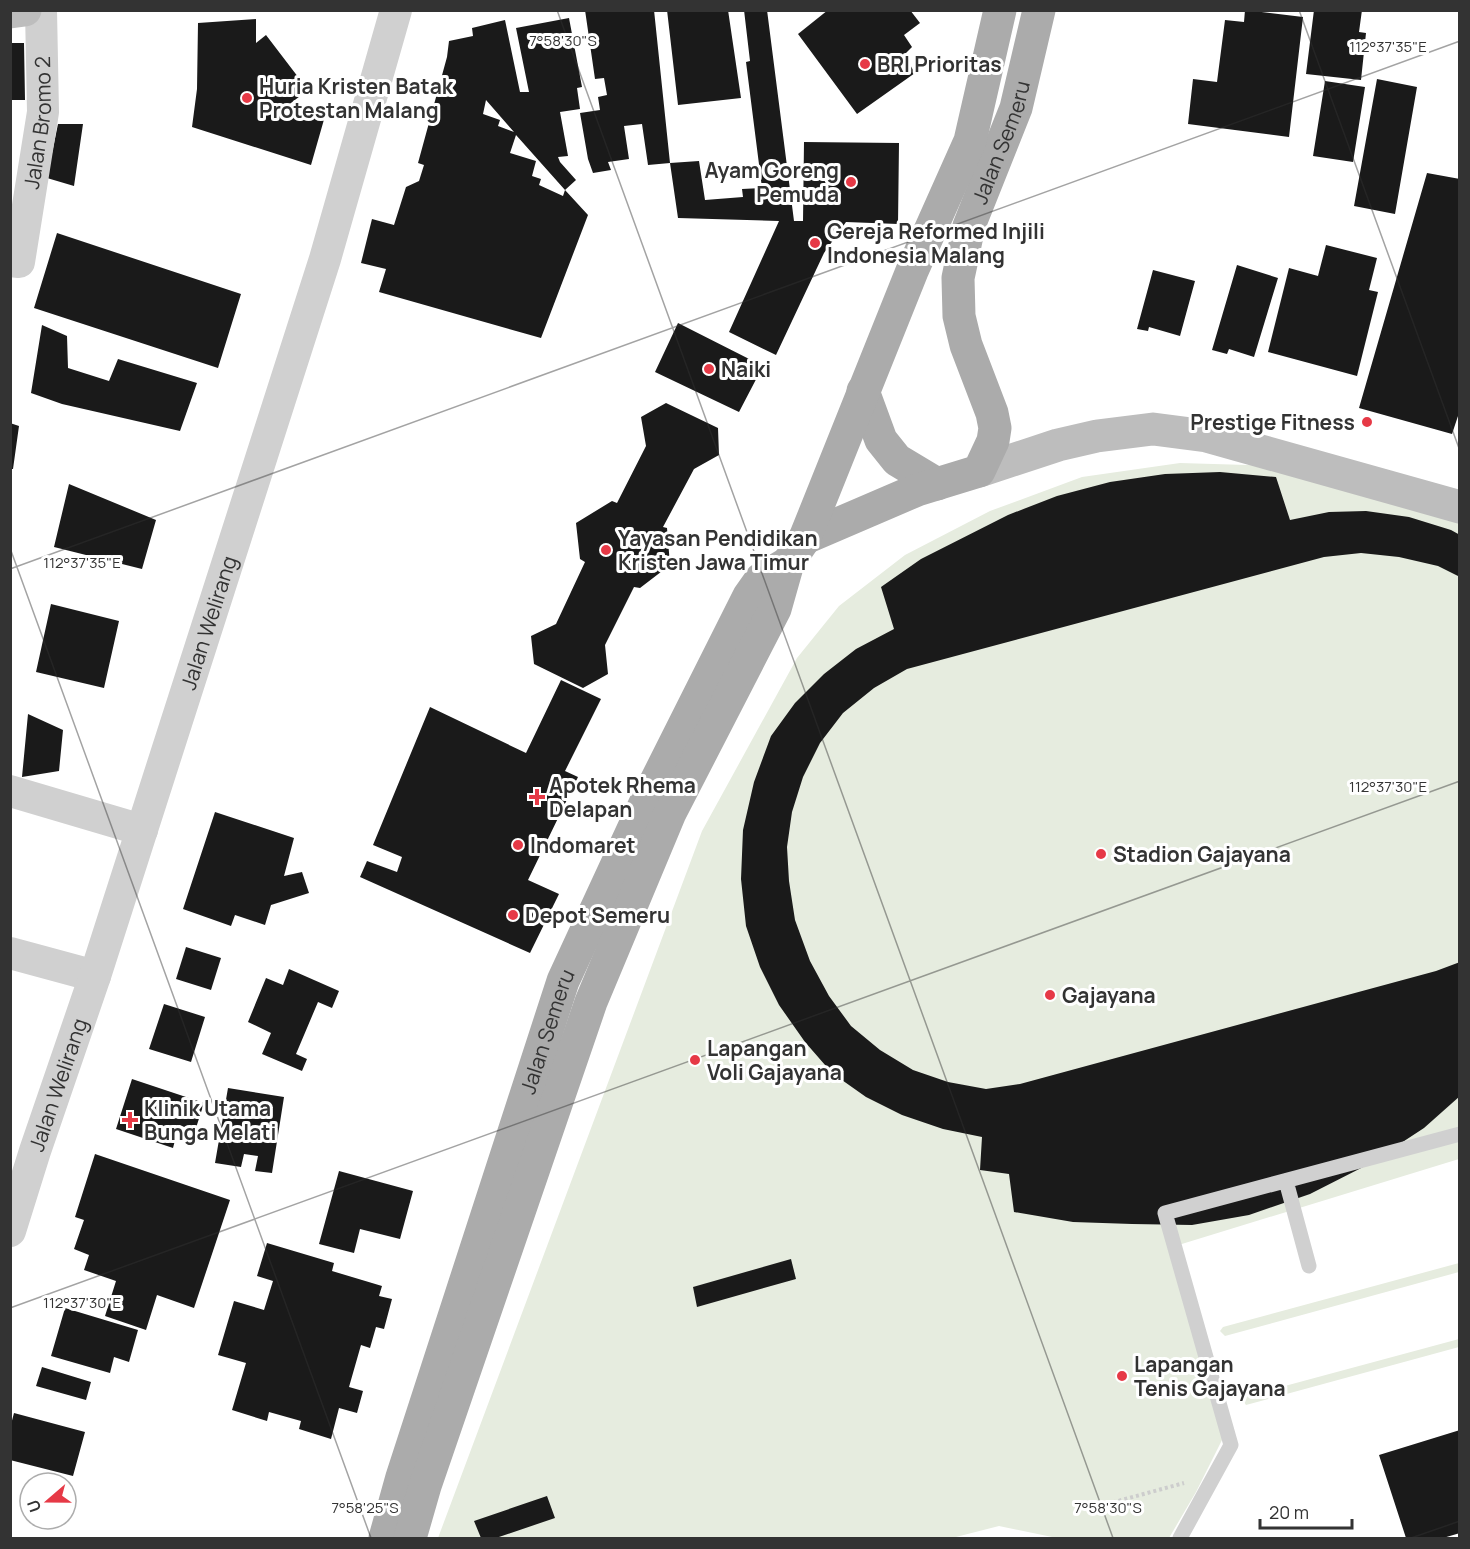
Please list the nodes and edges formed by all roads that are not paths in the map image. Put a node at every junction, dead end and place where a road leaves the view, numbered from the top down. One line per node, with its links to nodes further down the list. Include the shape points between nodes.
1 (25, 10): 6 (street)
2 (41, 10): 7 (street, Jalan Bromo 2, via 43,112 19,262)
3 (396, 10): 14 (street, Jalan Welirang, via 325,259)
4 (1000, 10): 8 (main road, Jalan Semeru, via 970,141)
5 (1039, 10): 9 (main road, Jalan Semeru, via 1016,108 969,226 958,278 961,325 995,428)
6 (10, 12)
7 (10, 261)
8 (863, 392): 10 (main road, via 881,440 897,460); 12 (main road, Jalan Semeru)
9 (979, 471): 10 (main road, Jalan Semeru); 11 (street, via 1058,445 1154,429 1207,436)
10 (937, 484): 12 (main road, Jalan Semeru, via 916,490)
11 (1460, 507)
12 (796, 551): 21 (main road, Jalan Semeru, via 761,579 749,596 649,795 563,981); 22 (main road, Jalan Semeru, via 775,609 670,813 591,1002)
13 (10, 791): 14 (street)
14 (142, 830): 16 (street, Jalan Welirang)
15 (10, 953): 16 (street)
16 (94, 976): 19 (street, Jalan Welirang)
17 (1460, 1134): 18 (lane)
18 (1286, 1181): 20 (lane); 23 (lane, via 1165,1213 1231,1445)
19 (10, 1231)
20 (1309, 1266)
21 (385, 1539)
22 (410, 1539)
23 (1180, 1539)

